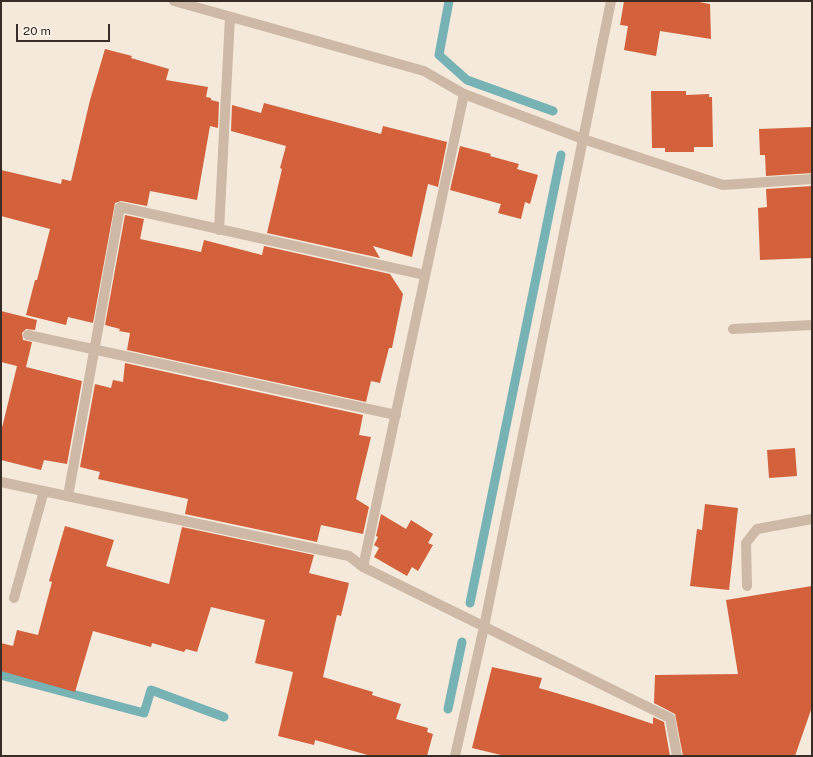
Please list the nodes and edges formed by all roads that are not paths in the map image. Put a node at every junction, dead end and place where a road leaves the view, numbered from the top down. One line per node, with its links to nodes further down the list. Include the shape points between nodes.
1 (174, 1): 3 (street)
2 (611, 1): 5 (street)
3 (230, 17): 4 (street, via 424,71); 7 (street)
4 (464, 94): 5 (street); 8 (street)
5 (583, 139): 6 (street, via 723,185); 21 (street)
6 (812, 179)
7 (220, 230): 8 (street); 12 (street, via 120,207)
8 (425, 275): 13 (street)
9 (812, 325): 10 (street)
10 (733, 329)
11 (28, 336): 12 (street)
12 (94, 350): 13 (street); 16 (street)
13 (396, 414): 18 (street)
14 (1, 482): 15 (street)
15 (44, 491): 16 (street); 20 (street)
16 (68, 496): 18 (street, via 349,556)
17 (812, 519): 19 (street, via 757,529 746,543)
18 (363, 567): 21 (street)
19 (747, 586)
20 (14, 598)
21 (484, 627): 22 (street); 23 (street, via 670,718)
22 (455, 756)
23 (678, 756)

